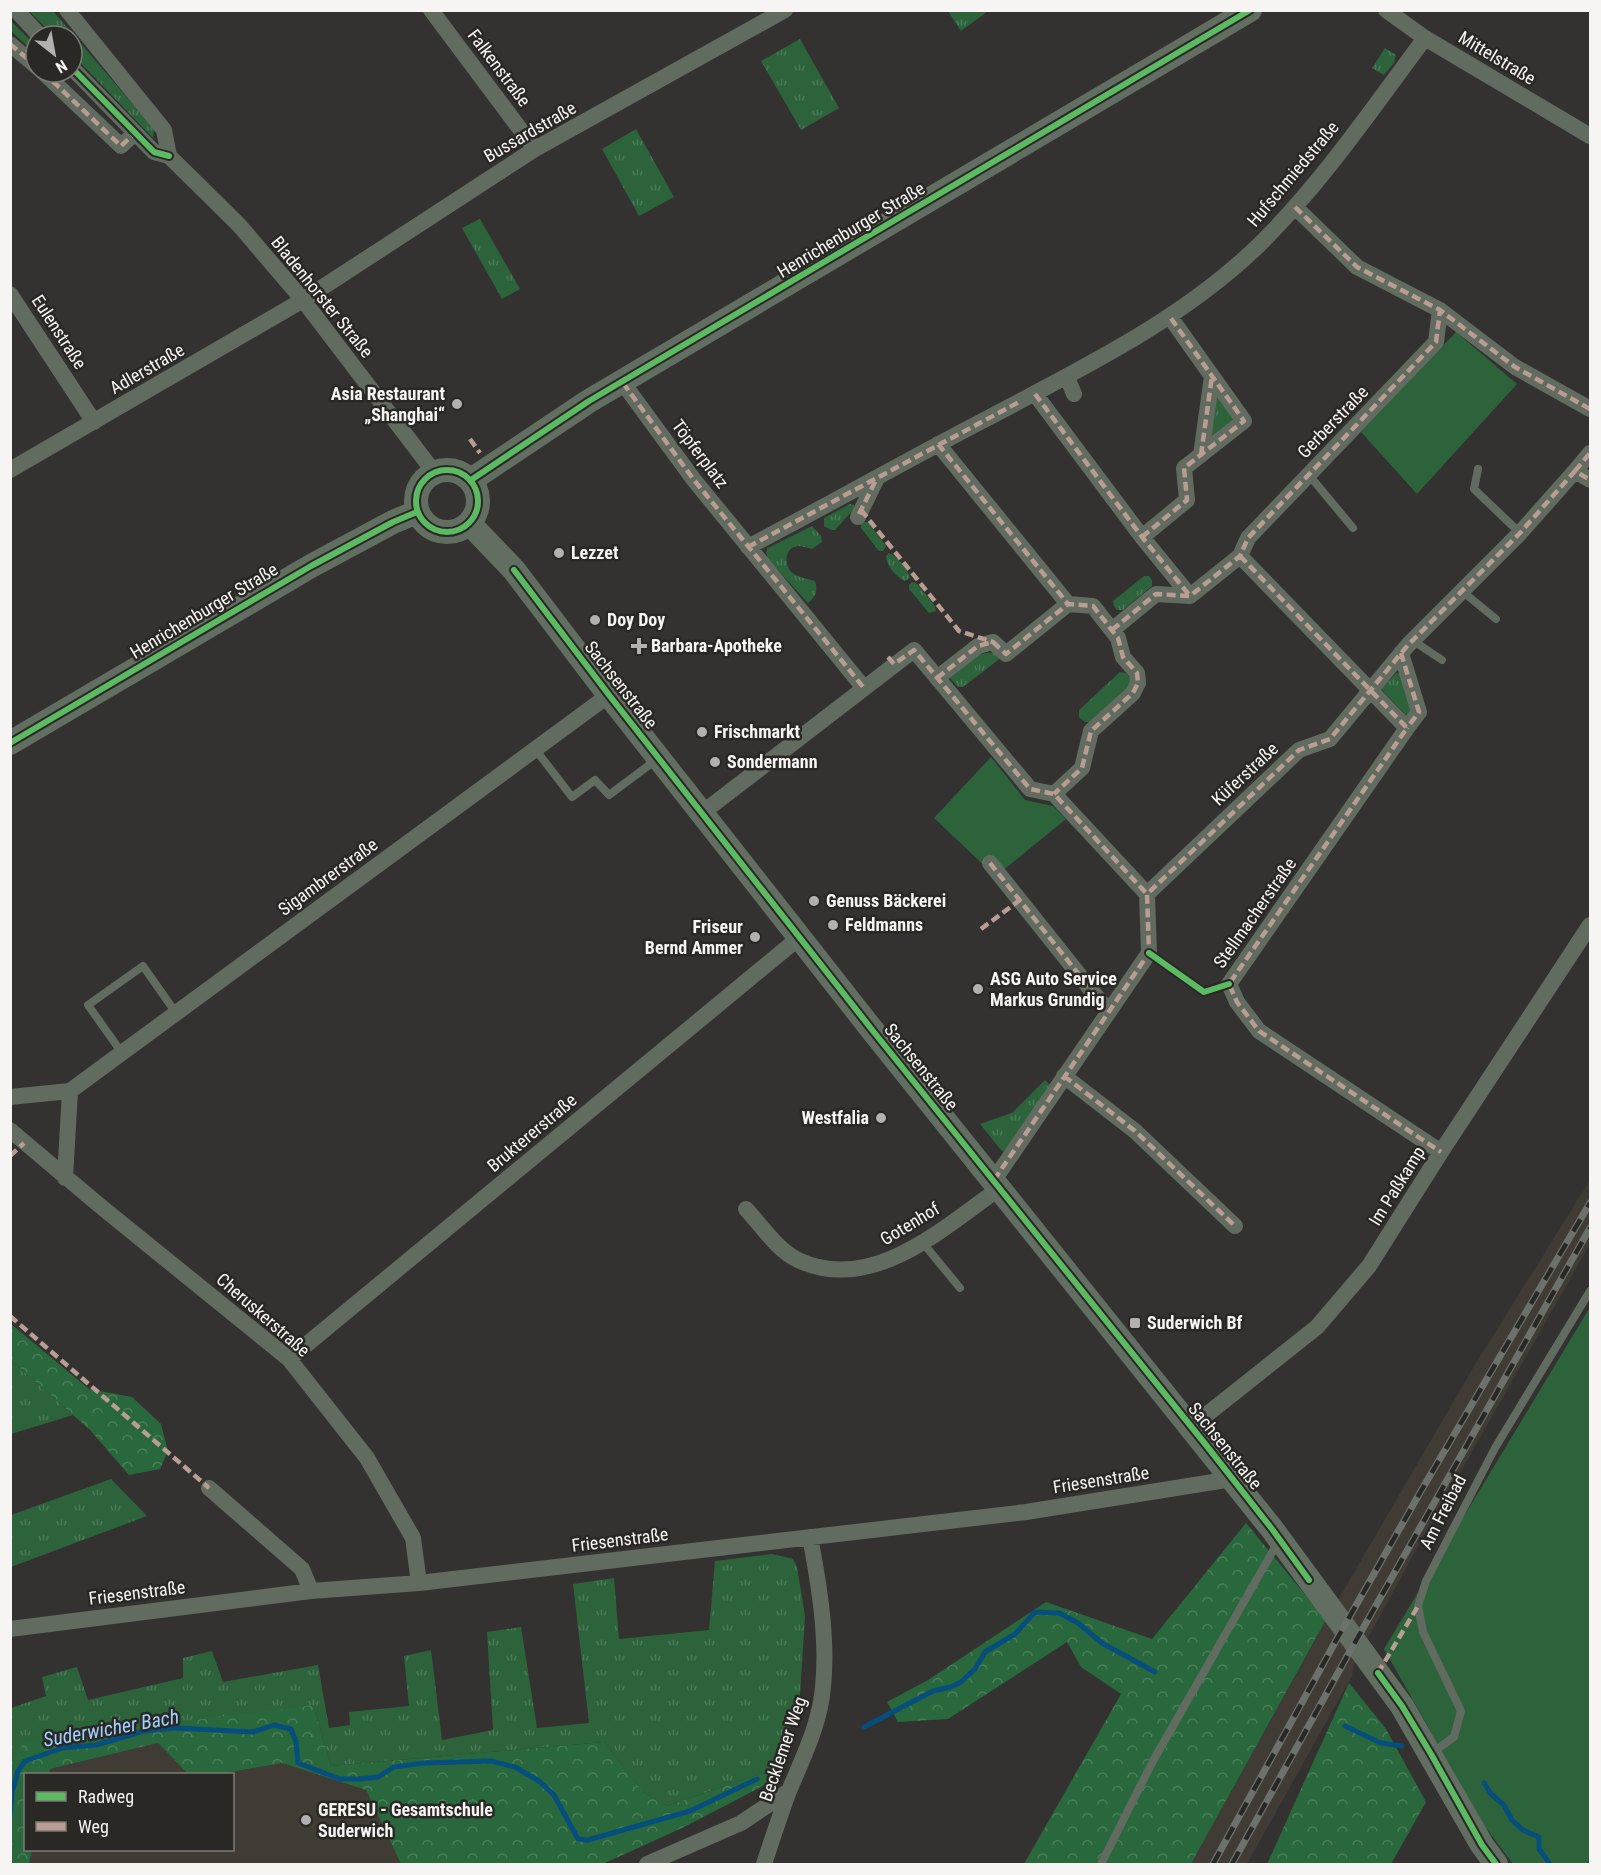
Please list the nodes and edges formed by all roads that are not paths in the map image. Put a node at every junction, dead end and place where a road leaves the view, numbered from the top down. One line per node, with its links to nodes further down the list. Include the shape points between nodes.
1 (16, 10): 7 (street)
2 (66, 10): 16 (street, via 164,130)
3 (431, 10): 15 (street, Falkenstraße)
4 (785, 10): 15 (street, Bussardstraße)
5 (1250, 10): 24 (street, Henrichenburger Straße)
6 (1386, 10): 8 (street, Mittelstraße)
7 (29, 24)
8 (1425, 38): 14 (street, Mittelstraße); 17 (street, Hufschmiedstraße)
9 (10, 44): 10 (street)
10 (24, 56)
11 (84, 80): 13 (street, Bladenhorster Straße)
12 (56, 84): 13 (street, via 121,146)
13 (135, 133): 16 (street, Bladenhorster Straße, via 154,152)
14 (1590, 136)
15 (535, 149): 19 (street, Bussardstraße)
16 (169, 156): 19 (street, Bladenhorster Straße, via 239,225)
17 (1295, 207): 20 (street, via 1357,267); 21 (street, Hufschmiedstraße, via 1257,247)
18 (10, 294): 28 (street, Eulenstraße)
19 (303, 300): 28 (street, Adlerstraße); 35 (street, Bladenhorster Straße)
20 (1440, 310): 27 (street, via 1515,367); 36 (street, Gerberstraße, via 1436,342)
21 (1170, 316): 22 (street); 23 (street, Hufschmiedstraße)
22 (1212, 376): 31 (street); 31 (street, via 1244,421)
23 (1066, 377): 25 (street, Hufschmiedstraße); 26 (street)
24 (623, 383): 37 (street, Henrichenburger Straße, via 589,401); 46 (street, Töpferplatz, via 693,480)
25 (1035, 394): 29 (street, Hufschmiedstraße); 45 (street)
26 (1074, 394)
27 (1590, 409)
28 (94, 422): 33 (street, Adlerstraße)
29 (938, 444): 38 (street); 50 (street)
30 (1590, 453): 34 (street)
31 (1201, 455): 45 (street, via 1184,468 1187,500)
32 (1478, 469): 44 (lane, via 1474,489)
33 (10, 470)
34 (1575, 471): 39 (street); 44 (street)
35 (434, 472): 37 (street, via 447,469); 40 (street, via 417,489)
36 (1310, 475): 43 (lane); 47 (street, Gerberstraße, via 1248,538)
37 (471, 480): 42 (street, via 478,502)
38 (876, 480): 41 (street); 46 (street)
39 (1590, 480)
40 (417, 512): 42 (street, via 434,530 458,530); 60 (street, Henrichenburger Straße, via 311,566)
41 (858, 517)
42 (469, 524): 58 (street, Sachsenstraße, via 514,570)
43 (1353, 528)
44 (1520, 533): 48 (street)
45 (1142, 537): 49 (street)
46 (748, 547): 56 (street, Töpferplatz, via 841,654)
47 (1240, 556): 49 (street, Gerberstraße); 57 (street)
48 (1462, 591): 51 (lane); 53 (street)
49 (1190, 596): 52 (street, via 1156,594)
50 (1068, 604): 52 (street, via 1093,606); 55 (street, via 1006,654 993,642 978,646)
51 (1496, 619)
52 (1112, 630): 63 (street, via 1123,657 1137,673 1138,683 1133,693 1091,731 1082,768)
53 (1407, 646): 54 (lane); 57 (street); 59 (street, Stellmacherstraße, via 1419,712)
54 (1442, 660)
55 (937, 678): 56 (street, via 914,650 891,661); 63 (street, via 1030,789)
56 (864, 688): 64 (street)
57 (1372, 689): 59 (street); 66 (street, Küferstraße, via 1330,739 1299,750)
58 (609, 695): 61 (street, Sigambrerstraße); 62 (street, Sachsenstraße)
59 (1407, 728): 76 (street, Stellmacherstraße, via 1229,984 1259,1031)
60 (10, 743)
61 (535, 749): 62 (lane, via 572,797 595,780 609,795); 70 (street, Sigambrerstraße)
62 (658, 758): 64 (street, Sachsenstraße)
63 (1054, 794): 66 (street)
64 (702, 813): 68 (street, Sachsenstraße)
65 (990, 863): 69 (street)
66 (1147, 894): 69 (street, via 1149,953)
67 (1590, 925): 76 (street, Im Paßkamp)
68 (800, 936): 78 (street, Sachsenstraße); 84 (street, Bruktererstraße)
69 (1108, 1011): 72 (street)
70 (176, 1013): 71 (street, Sigambrerstraße); 71 (lane, via 143,966 88,1005)
71 (122, 1053): 73 (street, Sigambrerstraße)
72 (1064, 1076): 78 (street); 80 (street, via 1135,1131)
73 (70, 1091): 74 (street); 77 (street)
74 (10, 1097)
75 (10, 1130): 77 (street, Cheruskerstraße)
76 (1441, 1152): 85 (street, Im Paßkamp, via 1369,1266 1317,1327)
77 (65, 1178): 84 (street, Cheruskerstraße)
78 (997, 1184): 81 (street, Gotenhof); 85 (street, Sachsenstraße)
79 (746, 1209): 81 (street, Gotenhof, via 785,1252 820,1268 874,1265)
80 (1235, 1226)
81 (922, 1243): 82 (lane)
82 (960, 1288)
83 (1590, 1291): 93 (lane, Am Freibad, via 1495,1448 1426,1581 1418,1606 1423,1632 1461,1711 1454,1737)
84 (289, 1359): 90 (street, Cheruskerstraße, via 373,1468 413,1538)
85 (1191, 1427): 86 (street, Sachsenstraße)
86 (1232, 1479): 88 (street, Friesenstraße, via 1026,1512); 89 (street, Sachsenstraße)
87 (209, 1488): 91 (street, via 302,1569)
88 (810, 1537): 90 (street, Friesenstraße); 94 (street, Becklemer Weg, via 820,1588 823,1688 813,1734)
89 (1280, 1539): 93 (street, Sachsenstraße, via 1402,1706); 97 (lane, via 1153,1761)
90 (419, 1583): 91 (street, Friesenstraße)
91 (311, 1591): 92 (street, Friesenstraße)
92 (10, 1629)
93 (1431, 1754): 98 (street, Sachsenstraße)
94 (789, 1791): 95 (street, via 741,1822); 96 (street, Becklemer Weg)
95 (647, 1864)
96 (764, 1864)
97 (1101, 1864)
98 (1496, 1864)

